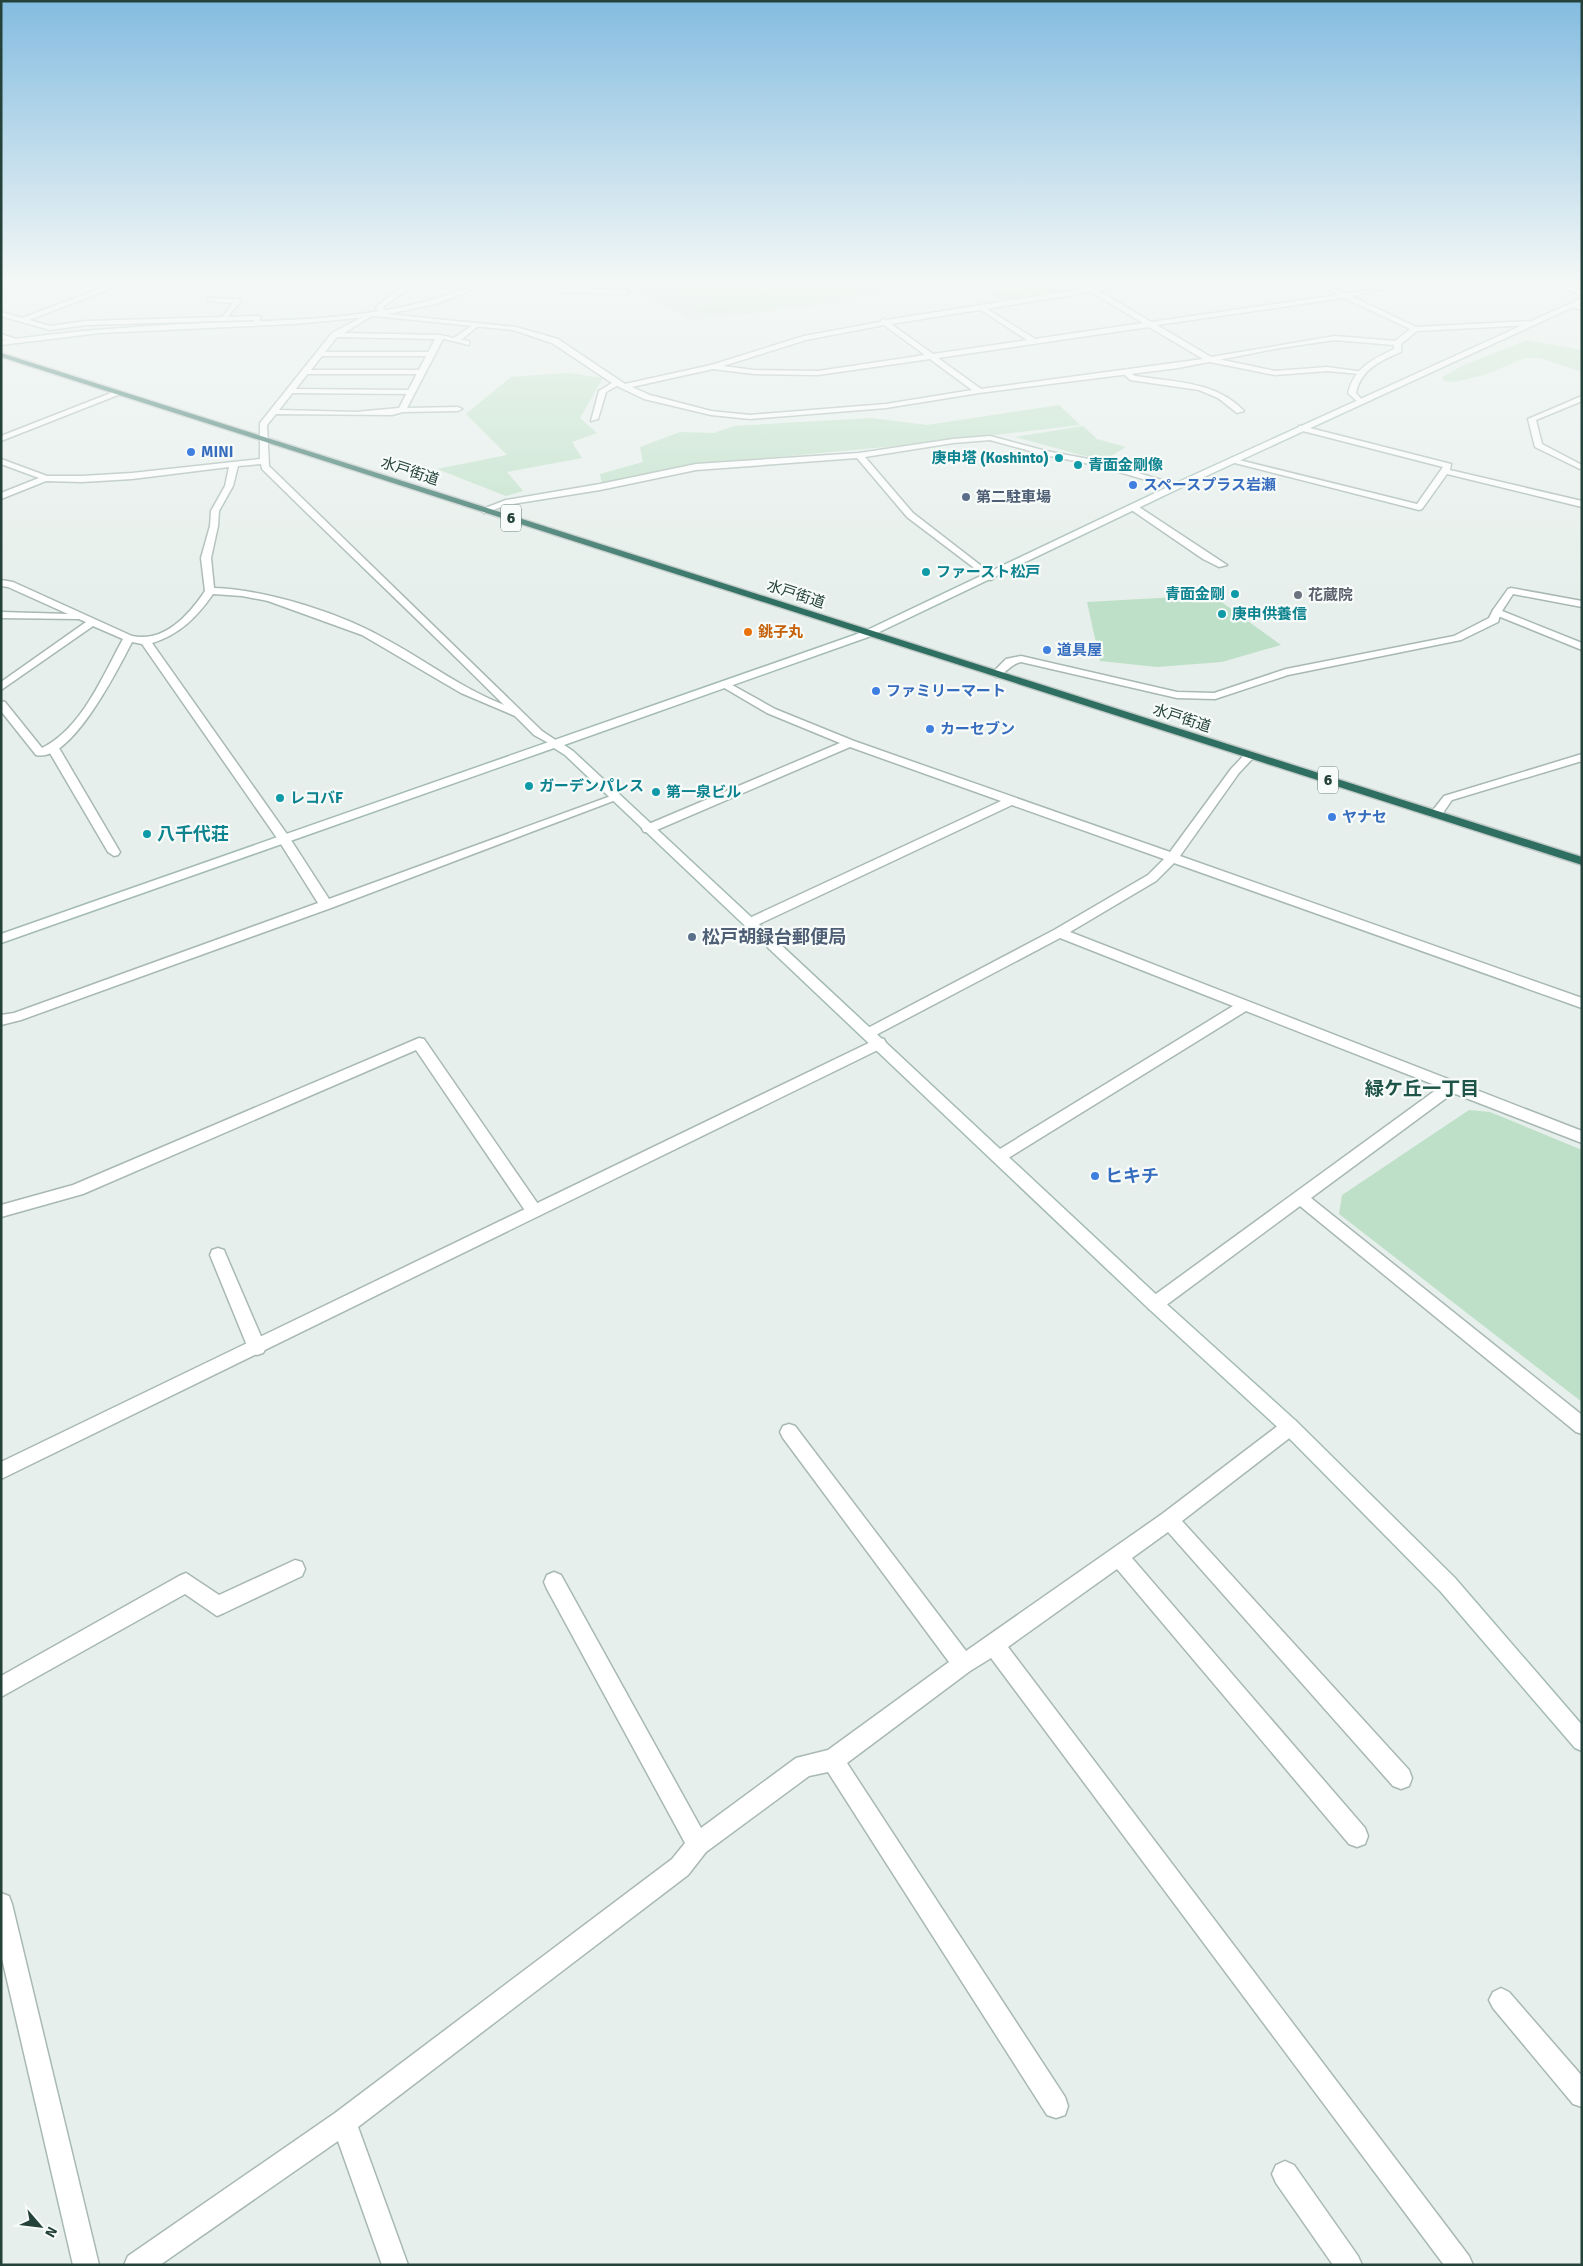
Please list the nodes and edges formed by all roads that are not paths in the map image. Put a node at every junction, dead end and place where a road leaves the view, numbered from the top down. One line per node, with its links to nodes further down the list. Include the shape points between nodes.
1 (105, 389): 13 (highway, 水戸街道 / 6)
2 (413, 389): 12 (street)
3 (609, 389): 20 (street, via 603,391)
4 (631, 389): 11 (street, via 647,397 711,413 750,417 860,409)
5 (975, 389): 11 (street)
6 (997, 389): 11 (street)
7 (1203, 389): 18 (street, via 1222,396)
8 (1354, 389): 15 (street, via 1352,393)
9 (1386, 389): 15 (street)
10 (290, 391): 12 (street); 19 (street)
11 (978, 391)
12 (411, 392): 17 (street)
13 (119, 393): 22 (street); 23 (highway, 水戸街道 / 6)
14 (1582, 398): 29 (street, via 1532,420 1538,445)
15 (1359, 401): 21 (street)
16 (458, 409): 17 (street)
17 (402, 410): 19 (street, via 356,414)
18 (1240, 411)
19 (273, 412): 23 (street, via 263,425)
20 (594, 419)
21 (1302, 428): 27 (street); 30 (street, via 1448,466)
22 (1, 439)
23 (265, 441): 26 (street); 36 (highway, 水戸街道 / 6)
24 (859, 455): 32 (street, via 990,438); 36 (street, via 696,467); 38 (street, via 910,515)
25 (1, 461): 31 (street)
26 (263, 461): 28 (street); 53 (street, via 277,480)
27 (1231, 461): 30 (street, via 1419,507); 32 (street)
28 (234, 466): 31 (street, via 132,476); 40 (street, via 229,486 215,511 206,558)
29 (1582, 468)
30 (1444, 471): 34 (street)
31 (45, 478): 33 (street)
32 (1177, 486): 35 (street)
33 (1, 496)
34 (1582, 504)
35 (1134, 507): 37 (street); 38 (street)
36 (484, 510): 45 (highway, 水戸街道 / 6)
37 (1222, 565)
38 (990, 577): 45 (street)
39 (4, 582): 44 (street)
40 (210, 591): 47 (street, via 191,617 178,628 164,638); 53 (street, via 238,591 269,597 362,631 463,692)
41 (1582, 604): 42 (street, via 1511,591)
42 (1496, 612): 48 (street); 49 (street, via 1494,620 1458,638 1286,672 1214,696 1177,695 1021,659 1010,661)
43 (1, 615): 44 (street)
44 (87, 620): 46 (street); 51 (street)
45 (867, 634): 49 (highway, 水戸街道 / 6); 50 (street)
46 (129, 638): 47 (street); 56 (street, via 99,695 68,735)
47 (146, 642): 63 (street)
48 (1582, 647)
49 (996, 674): 57 (highway, 水戸街道 / 6)
50 (725, 684): 54 (street); 55 (street, via 780,714)
51 (1, 687)
52 (1, 704): 56 (street, via 40,753)
53 (518, 713): 54 (street, via 538,733)
54 (554, 743): 59 (street, via 568,752); 63 (street)
55 (850, 744): 60 (street); 62 (street)
56 (53, 748): 64 (street)
57 (1250, 755): 61 (highway, 水戸街道 / 6); 65 (street, via 1234,771)
58 (1582, 757): 61 (street, via 1448,798)
59 (615, 798): 62 (street); 67 (street)
60 (1012, 800): 65 (street); 68 (street)
61 (1436, 814): 66 (highway, 水戸街道 / 6)
62 (648, 829): 68 (street)
63 (285, 840): 67 (street); 70 (street)
64 (114, 852)
65 (1174, 856): 69 (street, via 1152,878); 71 (street)
66 (1582, 860)
67 (326, 905): 73 (street)
68 (750, 923): 74 (street)
69 (1059, 933): 72 (street); 74 (street)
70 (1, 939)
71 (1582, 1003)
72 (1245, 1006): 75 (street); 77 (street)
73 (1, 1020)
74 (874, 1038): 77 (street); 80 (street)
75 (1452, 1086): 76 (street); 78 (street)
76 (1582, 1137)
77 (1000, 1156): 82 (street)
78 (1301, 1198): 82 (street); 84 (street)
79 (1, 1211): 80 (street, via 78,1190 419,1043)
80 (534, 1212): 83 (street)
81 (218, 1255): 83 (street)
82 (1155, 1304): 85 (street)
83 (257, 1348): 87 (street)
84 (1582, 1426)
85 (1290, 1427): 88 (street); 95 (street, via 1448,1585)
86 (789, 1432): 93 (street)
87 (1, 1471)
88 (1169, 1520): 89 (street); 97 (street)
89 (1118, 1556): 92 (street); 98 (street)
90 (295, 1569): 94 (street, via 217,1606 186,1583)
91 (554, 1582): 99 (street)
92 (994, 1645): 93 (street); 110 (street)
93 (963, 1664): 96 (street)
94 (1, 1687)
95 (1582, 1741)
96 (834, 1760): 99 (street, via 804,1766); 103 (street)
97 (1401, 1778)
98 (1356, 1836)
99 (698, 1844): 104 (street, via 680,1867)
100 (1, 1904): 106 (street)
101 (1500, 2000): 102 (street)
102 (1582, 2095)
103 (1056, 2106)
104 (344, 2122): 107 (street); 108 (street)
105 (1285, 2174): 109 (street)
106 (86, 2265)
107 (137, 2265)
108 (395, 2265)
109 (1349, 2265)
110 (1460, 2265)

